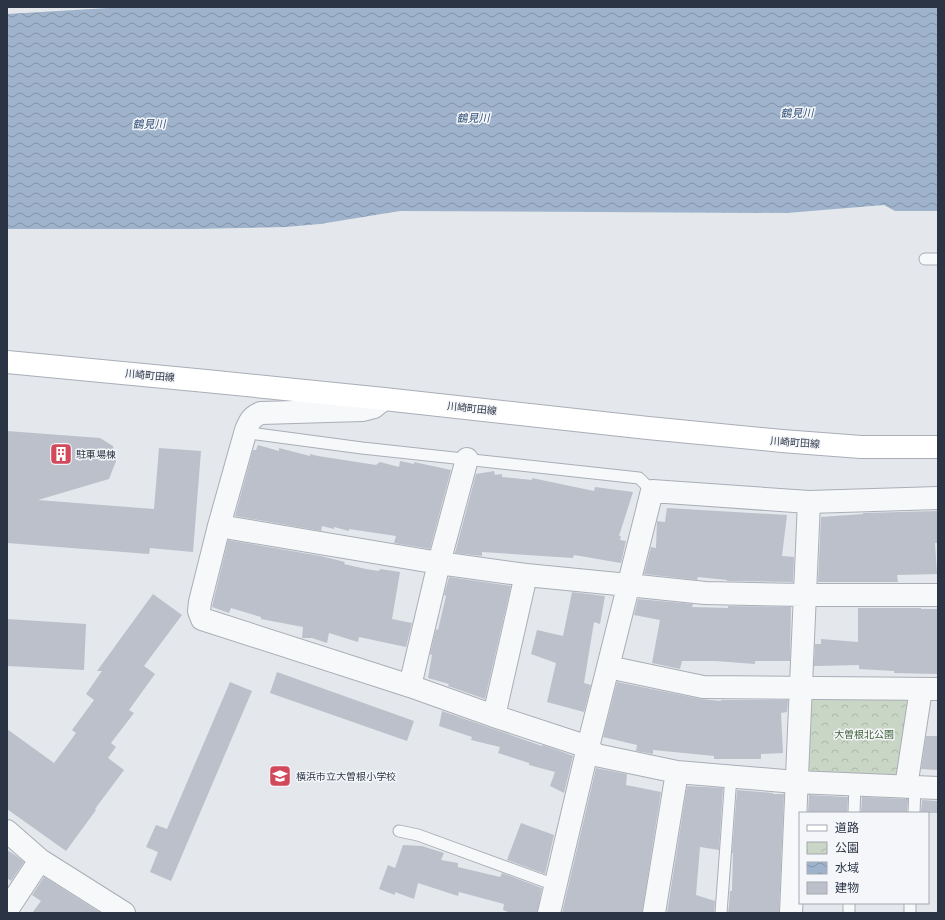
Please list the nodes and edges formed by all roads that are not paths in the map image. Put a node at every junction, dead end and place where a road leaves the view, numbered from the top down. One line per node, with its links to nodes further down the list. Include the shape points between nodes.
1 (925, 259): 2 (lane)
2 (938, 259)
3 (7, 362): 4 (main road, 川崎町田線)
4 (384, 399): 5 (street, via 374,407 362,410 261,413 255,415); 6 (main road, 川崎町田線, via 782,441 861,447)
5 (246, 430): 7 (lane, via 257,434 362,448); 11 (street)
6 (938, 447)
7 (467, 459): 8 (lane, via 639,478); 12 (street)
8 (652, 491): 10 (street); 14 (street)
9 (938, 498): 10 (street)
10 (809, 502): 15 (street)
11 (218, 526): 12 (street); 18 (street, via 200,602 199,611 202,619)
12 (439, 563): 13 (street); 18 (street)
13 (526, 575): 14 (street); 21 (street)
14 (628, 584): 15 (street, via 705,593); 17 (street)
15 (804, 595): 16 (street); 19 (street)
16 (938, 595)
17 (608, 667): 19 (street, via 703,687); 22 (street)
18 (410, 686): 21 (street)
19 (801, 688): 20 (street); 25 (street)
20 (930, 689): 27 (street)
21 (494, 716): 22 (street)
22 (588, 747): 23 (street, via 596,755); 34 (street)
23 (677, 772): 24 (street); 38 (street)
24 (731, 776): 25 (street); 39 (lane)
25 (796, 782): 26 (street); 40 (street)
26 (855, 784): 27 (street); 29 (lane)
27 (911, 787): 28 (street); 30 (lane)
28 (938, 788)
29 (854, 812)
30 (914, 812)
31 (7, 831): 33 (street)
32 (399, 831): 34 (lane, via 418,835)
33 (40, 860): 35 (street); 36 (street)
34 (555, 885): 37 (street)
35 (7, 910)
36 (124, 913)
37 (549, 913)
38 (654, 913)
39 (721, 913)
40 (791, 913)

